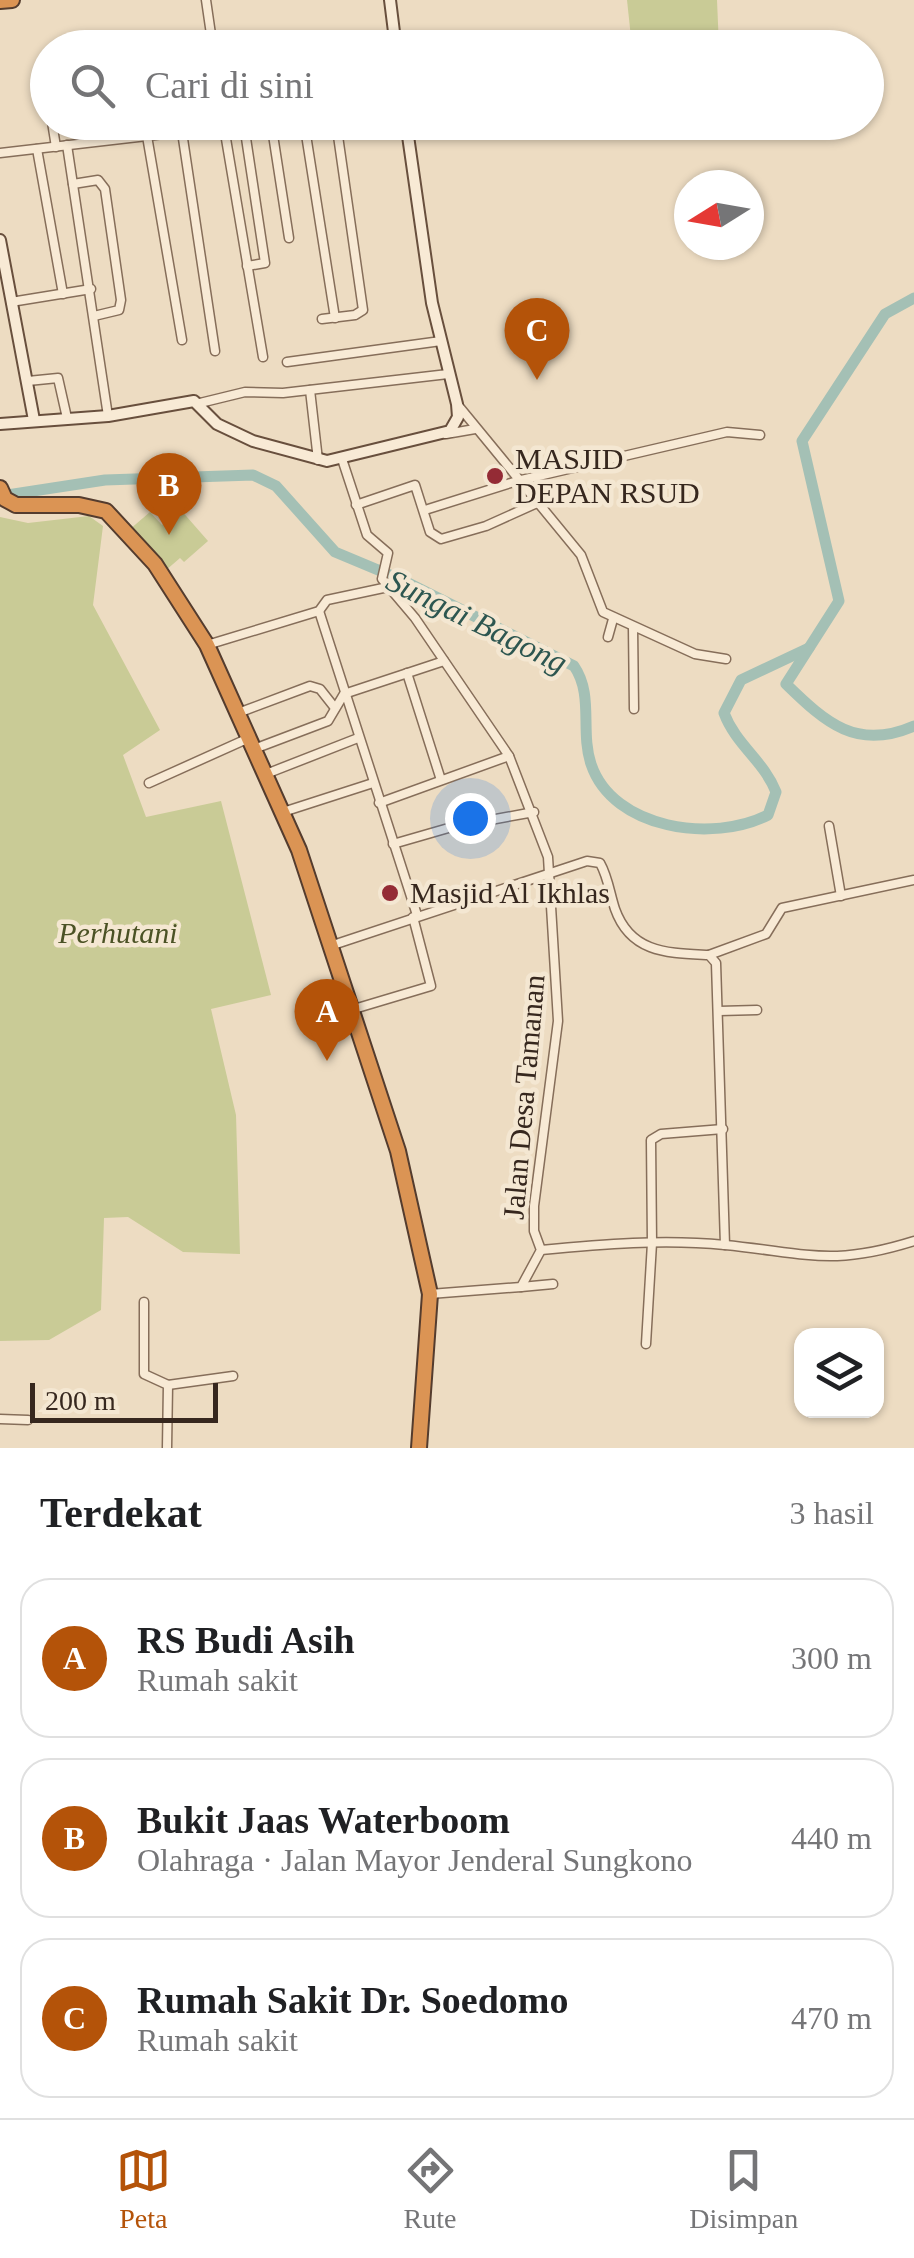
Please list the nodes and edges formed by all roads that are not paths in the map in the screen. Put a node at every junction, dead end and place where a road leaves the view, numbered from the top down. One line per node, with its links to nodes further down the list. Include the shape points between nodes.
1 (12, 0): 4 (highway)
2 (206, 0): 5 (street)
3 (390, 0): 6 (street)
4 (0, 1)
5 (210, 30)
6 (394, 30)
7 (55, 140): 18 (street)
8 (111, 140): 17 (street)
9 (148, 140): 31 (street)
10 (183, 140): 33 (street)
11 (227, 140): 24 (street)
12 (246, 140): 24 (street, via 265,263)
13 (274, 140): 22 (street)
14 (307, 140): 29 (street)
15 (339, 140): 29 (street, via 364,303 359,314)
16 (409, 140): 32 (street)
17 (67, 145): 18 (street); 21 (street)
18 (56, 147): 19 (street)
19 (36, 150): 20 (street); 26 (street)
20 (0, 154)
21 (73, 184): 25 (street); 28 (street, via 101,181 108,206 120,306)
22 (289, 238)
23 (0, 240): 27 (street)
24 (248, 266): 34 (street)
25 (90, 289): 26 (street); 28 (street)
26 (63, 294): 27 (street)
27 (11, 302): 37 (street)
28 (94, 316): 41 (street)
29 (335, 318): 30 (street)
30 (322, 319)
31 (182, 340)
32 (440, 341): 35 (street); 36 (street)
33 (214, 351)
34 (263, 356)
35 (286, 362)
36 (448, 374): 38 (street); 40 (street)
37 (28, 381): 42 (street, via 58,378); 43 (street)
38 (310, 390): 39 (street, via 245,392); 49 (street)
39 (200, 403): 41 (street); 49 (street, via 218,424 253,441)
40 (457, 404): 45 (street); 46 (street, via 458,418)
41 (108, 416): 42 (street)
42 (67, 418): 43 (street)
43 (34, 420): 44 (street)
44 (0, 424)
45 (475, 429): 46 (street); 50 (street)
46 (446, 434): 48 (street)
47 (760, 435): 50 (street, via 726,432)
48 (342, 459): 49 (street); 53 (street, Jalan Desa Tamanan)
49 (318, 460)
50 (517, 481): 52 (street); 54 (street)
51 (4, 500): 60 (highway, via 106,511 155,564)
52 (537, 504): 54 (street, via 441,539 432,535); 57 (street, via 581,555 599,606)
53 (356, 505): 54 (street, via 413,484); 55 (street, Jalan Desa Tamanan, via 367,535 389,555 380,573)
54 (425, 510)
55 (388, 587): 56 (street, via 328,600); 62 (street, Jalan Desa Tamanan)
56 (320, 611): 60 (street); 64 (street)
57 (612, 619): 58 (street); 59 (street)
58 (633, 627): 61 (street, via 694,654); 66 (street)
59 (608, 637)
60 (206, 645): 67 (highway)
61 (726, 659)
62 (444, 661): 63 (street); 70 (street, Jalan Desa Tamanan)
63 (407, 672): 64 (street); 72 (street)
64 (344, 694): 65 (street); 68 (street)
65 (335, 708): 67 (street, via 310,686); 69 (street, via 328,721)
66 (634, 708)
67 (238, 713): 69 (highway)
68 (358, 738): 71 (street); 74 (street)
69 (252, 743): 71 (highway); 73 (street)
70 (508, 756): 72 (street); 77 (street, Jalan Desa Tamanan)
71 (266, 774): 76 (highway)
72 (441, 780): 75 (street)
73 (148, 783)
74 (373, 783): 75 (street); 76 (street)
75 (380, 804): 79 (street)
76 (282, 812): 84 (highway)
77 (534, 812): 79 (street); 80 (street, Jalan Desa Tamanan)
78 (829, 826): 82 (street)
79 (394, 844): 83 (street)
80 (550, 872): 83 (street); 85 (street, via 597,861 632,937 658,952); 93 (street, Jalan Desa Tamanan, via 559,1005 534,1220)
81 (914, 880): 82 (street)
82 (841, 896): 85 (street, via 782,908 762,936)
83 (415, 916): 84 (street); 86 (street, via 432,986)
84 (333, 944): 86 (highway)
85 (709, 955): 88 (street, via 717,968)
86 (354, 1009): 96 (highway, via 398,1151)
87 (757, 1010): 88 (street)
88 (719, 1011): 89 (street)
89 (723, 1129): 90 (street, via 652,1137); 92 (street)
90 (652, 1242): 92 (street); 93 (street); 98 (street)
91 (914, 1242): 92 (street, via 864,1257 815,1258)
92 (725, 1245)
93 (542, 1250): 95 (street, Jalan Desa Tamanan)
94 (553, 1284): 95 (street)
95 (521, 1287): 96 (street)
96 (430, 1294): 104 (highway)
97 (144, 1302): 100 (street, via 144,1374)
98 (646, 1344)
99 (233, 1376): 100 (street)
100 (168, 1385): 103 (street)
101 (0, 1418): 102 (street)
102 (28, 1420)
103 (167, 1448)
104 (419, 1448)

